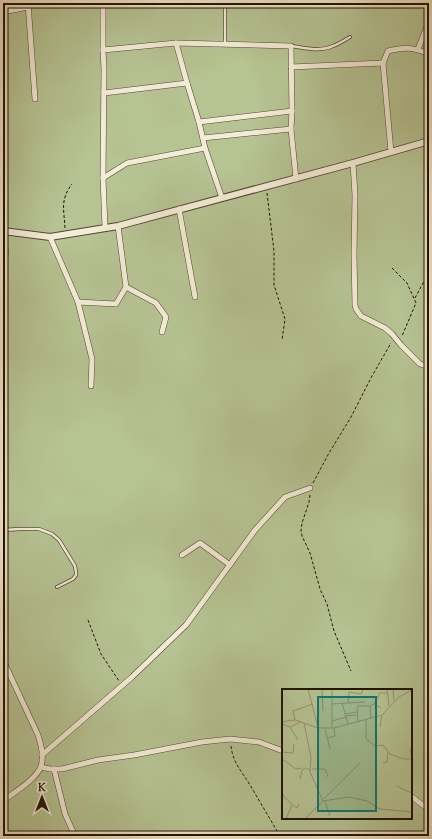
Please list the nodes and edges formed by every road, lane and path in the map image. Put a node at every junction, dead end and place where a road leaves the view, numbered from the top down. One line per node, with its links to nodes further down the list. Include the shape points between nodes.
1 (103, 3): 11 (street)
2 (225, 3): 8 (lane)
3 (28, 5): 4 (street); 17 (street)
4 (3, 12)
5 (429, 22): 10 (street)
6 (350, 37): 9 (lane, via 325,49)
7 (176, 43): 8 (street); 11 (street); 15 (street)
8 (225, 44): 9 (street)
9 (292, 46): 14 (street)
10 (418, 49): 12 (street); 13 (street, via 402,47 388,51)
11 (103, 50): 16 (street)
12 (429, 54)
13 (383, 63): 14 (street); 24 (street)
14 (291, 67): 18 (street)
15 (187, 83): 16 (street); 19 (street)
16 (104, 93): 26 (street)
17 (35, 98)
18 (292, 111): 19 (street); 20 (street)
19 (199, 122): 21 (street)
20 (291, 129): 21 (street); 27 (street)
21 (203, 138): 23 (street)
22 (429, 141): 24 (street)
23 (205, 148): 26 (street, via 127,163); 30 (street)
24 (391, 152): 25 (street)
25 (353, 163): 27 (street); 46 (street, via 355,305 361,316 385,328)
26 (103, 178): 33 (street)
27 (296, 179): 29 (street)
28 (72, 184): 35 (path, via 64,201)
29 (267, 186): 30 (street); 47 (path, via 274,251 274,285 285,319)
30 (222, 198): 31 (street)
31 (179, 209): 32 (street); 42 (street)
32 (118, 226): 33 (street); 41 (street)
33 (105, 227): 35 (street)
34 (3, 231): 37 (street)
35 (65, 234): 37 (street)
36 (3, 237): 38 (street)
37 (50, 237): 44 (street)
38 (6, 254)
39 (392, 268): 43 (path, via 407,283)
40 (429, 272): 43 (path)
41 (126, 286): 44 (street, via 116,304); 45 (street, via 156,303 166,317)
42 (195, 297)
43 (415, 299): 48 (path, via 416,303)
44 (78, 302): 50 (street, via 92,359)
45 (162, 332)
46 (395, 337): 48 (street); 51 (path)
47 (282, 340)
48 (399, 342): 49 (street, via 420,364)
49 (429, 365)
50 (91, 386)
51 (310, 488): 54 (street, via 285,497 255,530); 58 (path, via 309,502 302,523 302,536 310,553 334,631)
52 (3, 530): 55 (lane, via 39,529 59,540 76,572 73,579)
53 (182, 555): 54 (street, via 200,543)
54 (230, 565): 59 (street, via 186,625)
55 (57, 587)
56 (88, 620): 59 (path, via 101,654)
57 (3, 660): 62 (street, via 38,735)
58 (351, 670)
59 (121, 685): 62 (street)
60 (230, 739): 61 (street, via 259,742); 64 (street); 69 (path, via 237,766)
61 (282, 751)
62 (42, 755): 63 (street)
63 (41, 767): 64 (street); 66 (street, via 27,783)
64 (54, 769): 68 (street, via 65,814)
65 (412, 797): 67 (street)
66 (3, 801)
67 (429, 810)
68 (75, 836)
69 (280, 836)

